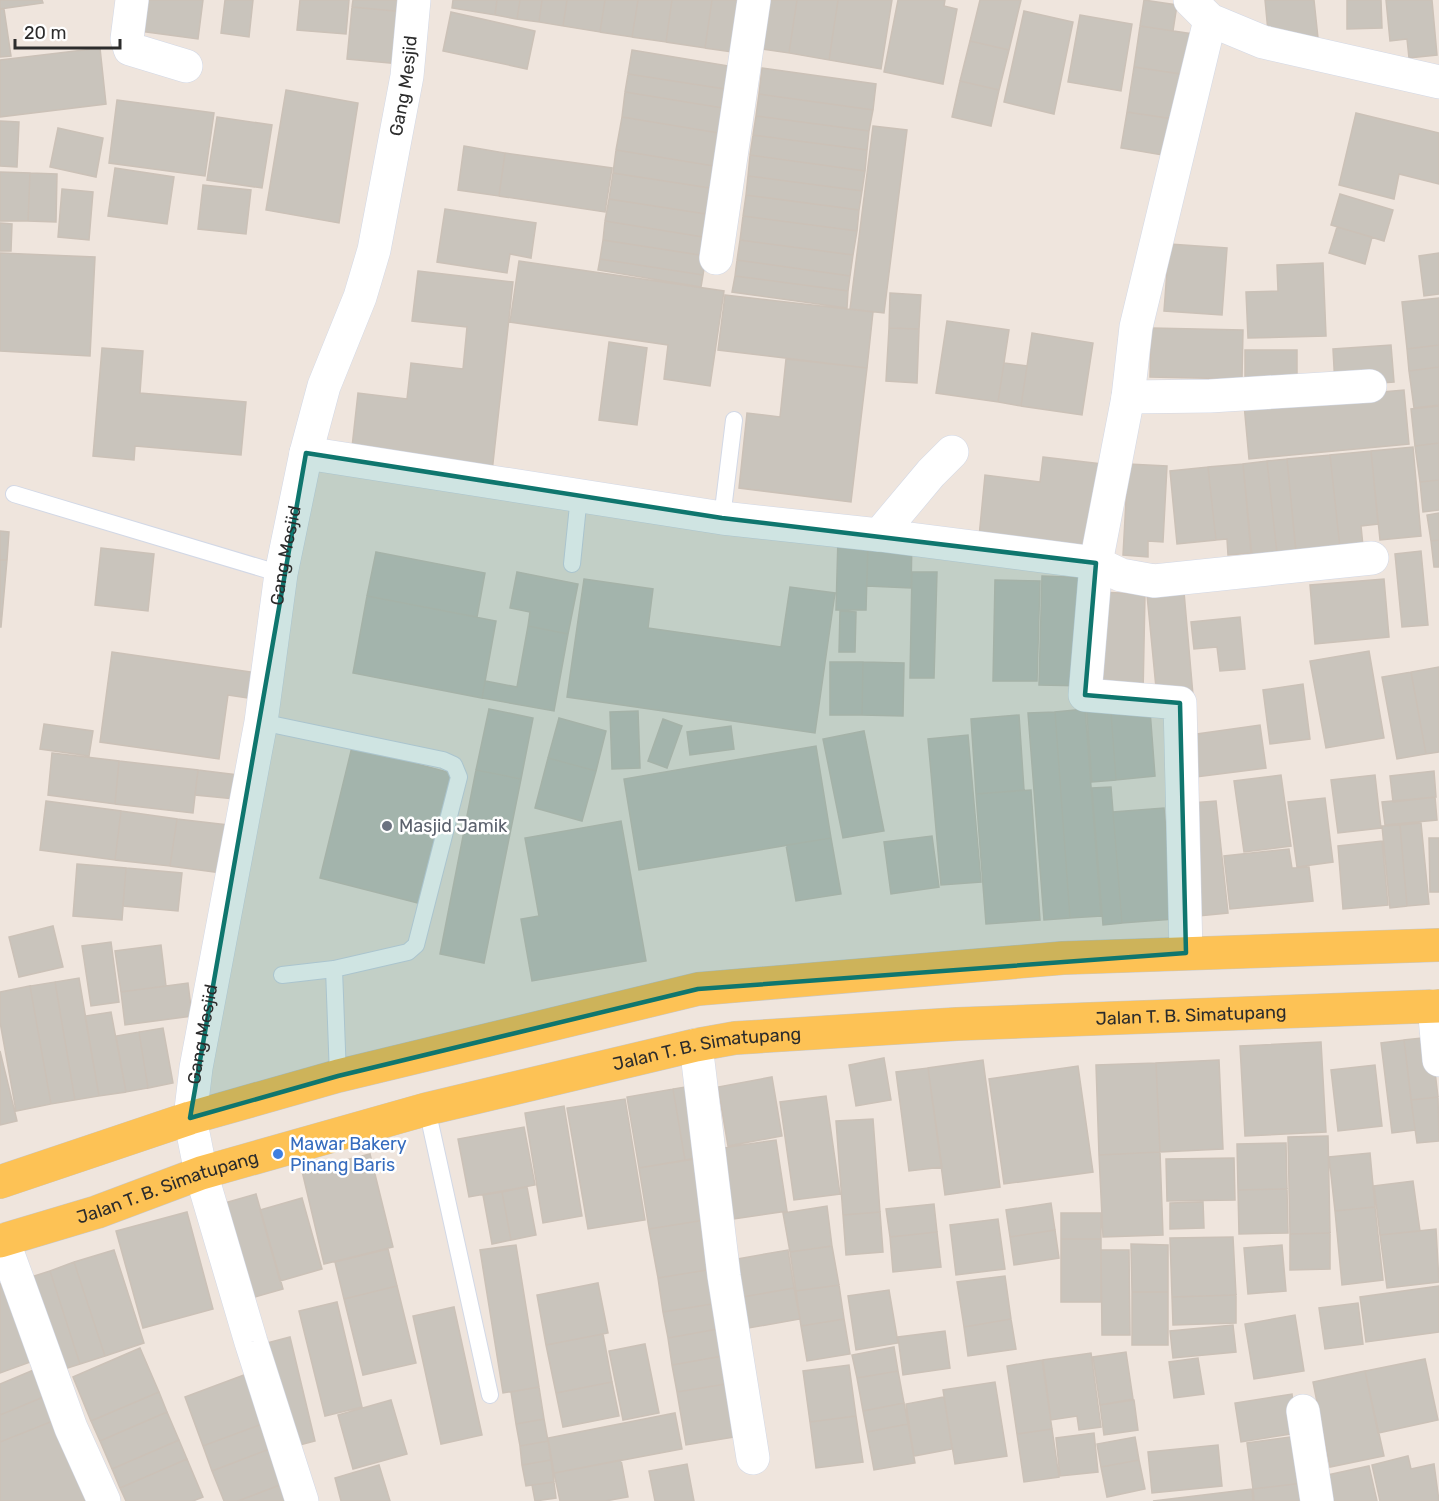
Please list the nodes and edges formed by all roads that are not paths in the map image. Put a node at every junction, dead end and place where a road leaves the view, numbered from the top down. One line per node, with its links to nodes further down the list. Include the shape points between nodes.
1 (132, 0): 5 (street, via 127,39 130,49)
2 (414, 0): 12 (street, Gang Mesjid, via 407,76 374,250 360,297 324,386)
3 (754, 0): 7 (street)
4 (1200, 10): 6 (street, via 1263,42); 9 (street, via 1136,327)
5 (186, 66)
6 (1439, 82)
7 (716, 258)
8 (1370, 386): 9 (street)
9 (1128, 397): 18 (street)
10 (734, 420): 15 (lane)
11 (952, 452): 16 (street)
12 (306, 453): 14 (street); 20 (street, Gang Mesjid)
13 (14, 494): 20 (lane)
14 (579, 496): 15 (street); 19 (lane)
15 (722, 518): 16 (street)
16 (879, 536): 18 (street)
17 (1372, 558): 18 (street, via 1154,581 1121,575)
18 (1096, 563): 23 (street, via 1085,696 1180,703)
19 (572, 564)
20 (281, 574): 21 (street, Gang Mesjid)
21 (261, 722): 24 (lane, via 443,760 458,770 416,945 408,952); 31 (street, Gang Mesjid)
22 (1439, 945): 23 (main road)
23 (1186, 952): 29 (main road, via 1063,958 698,989)
24 (334, 969): 25 (lane); 29 (lane)
25 (282, 975)
26 (1436, 1006): 27 (main road, Jalan T. B. Simatupang, via 957,1024 735,1038); 28 (street)
27 (696, 1045): 30 (main road, Jalan T. B. Simatupang); 37 (street, via 724,1276)
28 (1439, 1060)
29 (338, 1076): 31 (main road)
30 (427, 1109): 32 (main road, Jalan T. B. Simatupang); 35 (lane)
31 (190, 1118): 32 (street, Gang Mesjid); 33 (main road)
32 (201, 1173): 34 (main road, Jalan T. B. Simatupang, via 98,1212); 39 (street, Gang Mesjid)
33 (0, 1182)
34 (2, 1241): 38 (street, via 71,1428)
35 (490, 1395)
36 (1303, 1411): 40 (street)
37 (753, 1458)
38 (104, 1501)
39 (302, 1501)
40 (1317, 1501)

